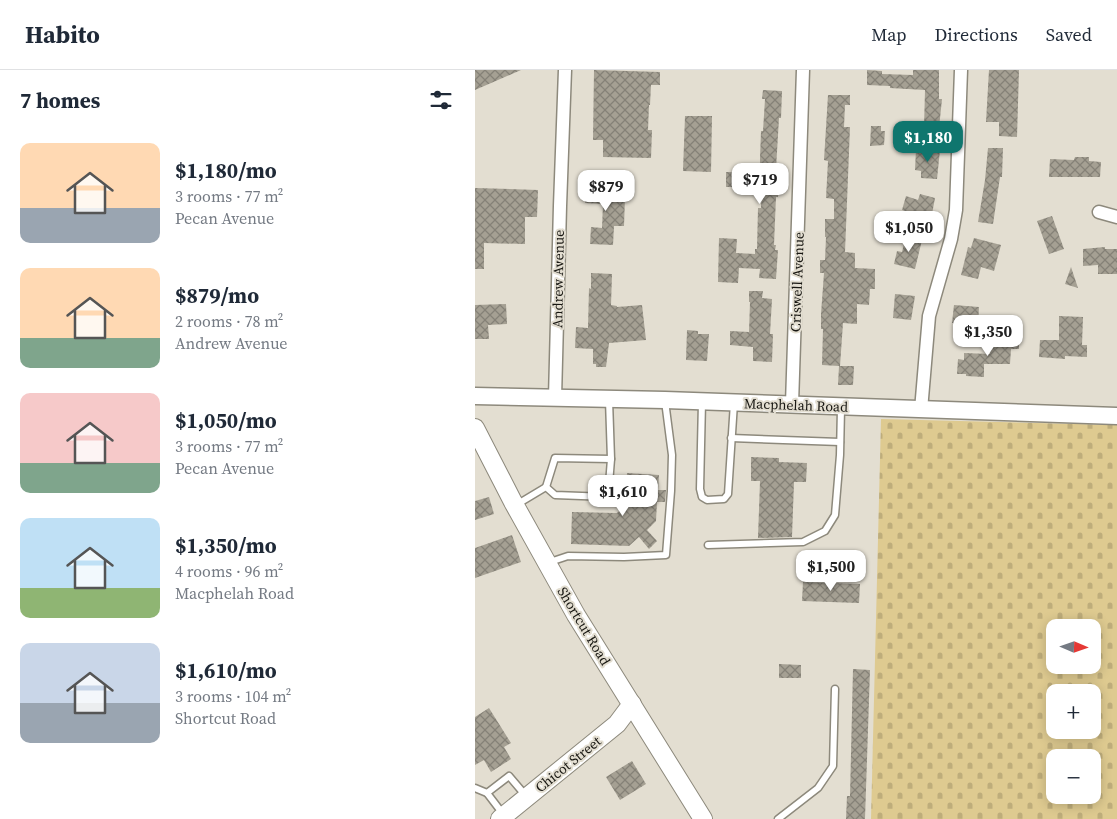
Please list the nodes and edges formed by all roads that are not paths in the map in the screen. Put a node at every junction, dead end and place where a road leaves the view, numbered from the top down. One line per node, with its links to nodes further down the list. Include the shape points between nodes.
1 (565, 70): 7 (street, Andrew Avenue)
2 (803, 70): 12 (street, Criswell Avenue)
3 (961, 70): 14 (street, via 956,210 929,316)
4 (1099, 212): 5 (street)
5 (1117, 217)
6 (475, 396): 7 (street, Macphelah Road)
7 (555, 398): 8 (street, Macphelah Road)
8 (609, 399): 9 (street, Macphelah Road); 19 (lane)
9 (665, 400): 10 (street, Macphelah Road); 23 (lane, via 672,455 667,555 624,558 568,556)
10 (702, 401): 11 (street, Macphelah Road); 17 (lane, via 700,489 701,497 707,500 724,499 728,494)
11 (734, 402): 12 (street, Macphelah Road); 17 (lane)
12 (792, 404): 13 (street, Macphelah Road)
13 (841, 406): 14 (street, Macphelah Road); 18 (lane)
14 (921, 410): 15 (street, Macphelah Road)
15 (1117, 416)
16 (475, 428): 21 (main road, Shortcut Road)
17 (731, 438): 18 (lane)
18 (840, 442): 22 (lane, via 835,516 825,531 803,542)
19 (611, 459): 20 (lane, via 555,458); 20 (lane, via 608,497 555,496)
20 (546, 487): 21 (lane)
21 (515, 506): 23 (main road, Shortcut Road)
22 (708, 545)
23 (547, 563): 25 (main road, Shortcut Road)
24 (835, 690): 31 (lane, via 833,766 818,788)
25 (632, 704): 28 (main road, Chicot Street, via 617,724); 30 (main road, Shortcut Road)
26 (475, 788): 27 (lane)
27 (487, 794): 28 (lane, via 509,776); 29 (lane)
28 (526, 798): 29 (main road, Chicot Street)
29 (502, 817)
30 (703, 819)
31 (778, 819)

